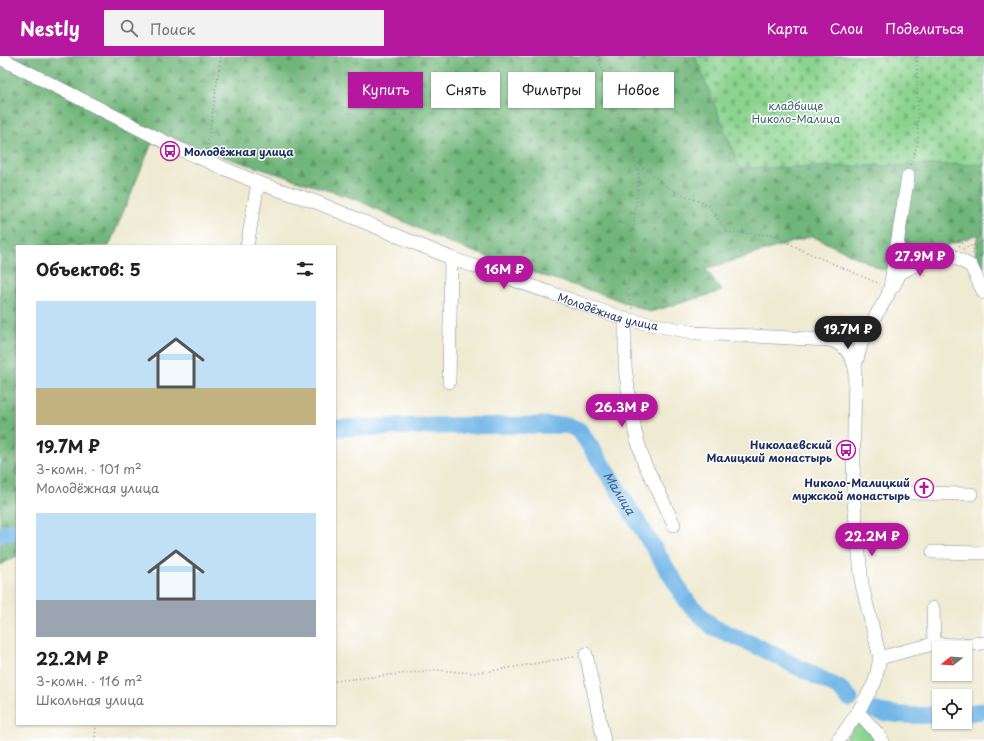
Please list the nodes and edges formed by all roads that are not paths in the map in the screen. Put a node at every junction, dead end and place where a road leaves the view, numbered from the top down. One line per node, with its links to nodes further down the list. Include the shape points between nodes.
1 (0, 58): 3 (street, Молодёжная улица, via 175,147)
2 (908, 176): 6 (street)
3 (258, 183): 4 (street); 5 (street, Молодёжная улица, via 316,202)
4 (247, 245)
5 (451, 258): 8 (street, Молодёжная улица); 12 (street)
6 (888, 293): 7 (street, via 900,273 922,262 950,254 971,266); 9 (street)
7 (984, 293)
8 (624, 319): 10 (street, Молодёжная улица, via 696,333); 15 (street, via 625,367 634,432 644,463)
9 (864, 335): 10 (street, Молодёжная улица); 11 (street)
10 (829, 340): 11 (street, Молодёжная улица, via 845,347)
11 (855, 366): 13 (street)
12 (449, 382)
13 (853, 492): 14 (street); 24 (street, via 862,585)
14 (971, 494)
15 (674, 525)
16 (933, 552): 17 (street)
17 (984, 553)
18 (933, 608): 19 (street)
19 (934, 641)
20 (984, 643): 22 (street)
21 (932, 644): 24 (street)
22 (972, 644)
23 (586, 654): 26 (street)
24 (880, 658): 25 (street, via 875,682)
25 (858, 712): 27 (street); 28 (street)
26 (604, 741)
27 (838, 741)
28 (882, 741)

